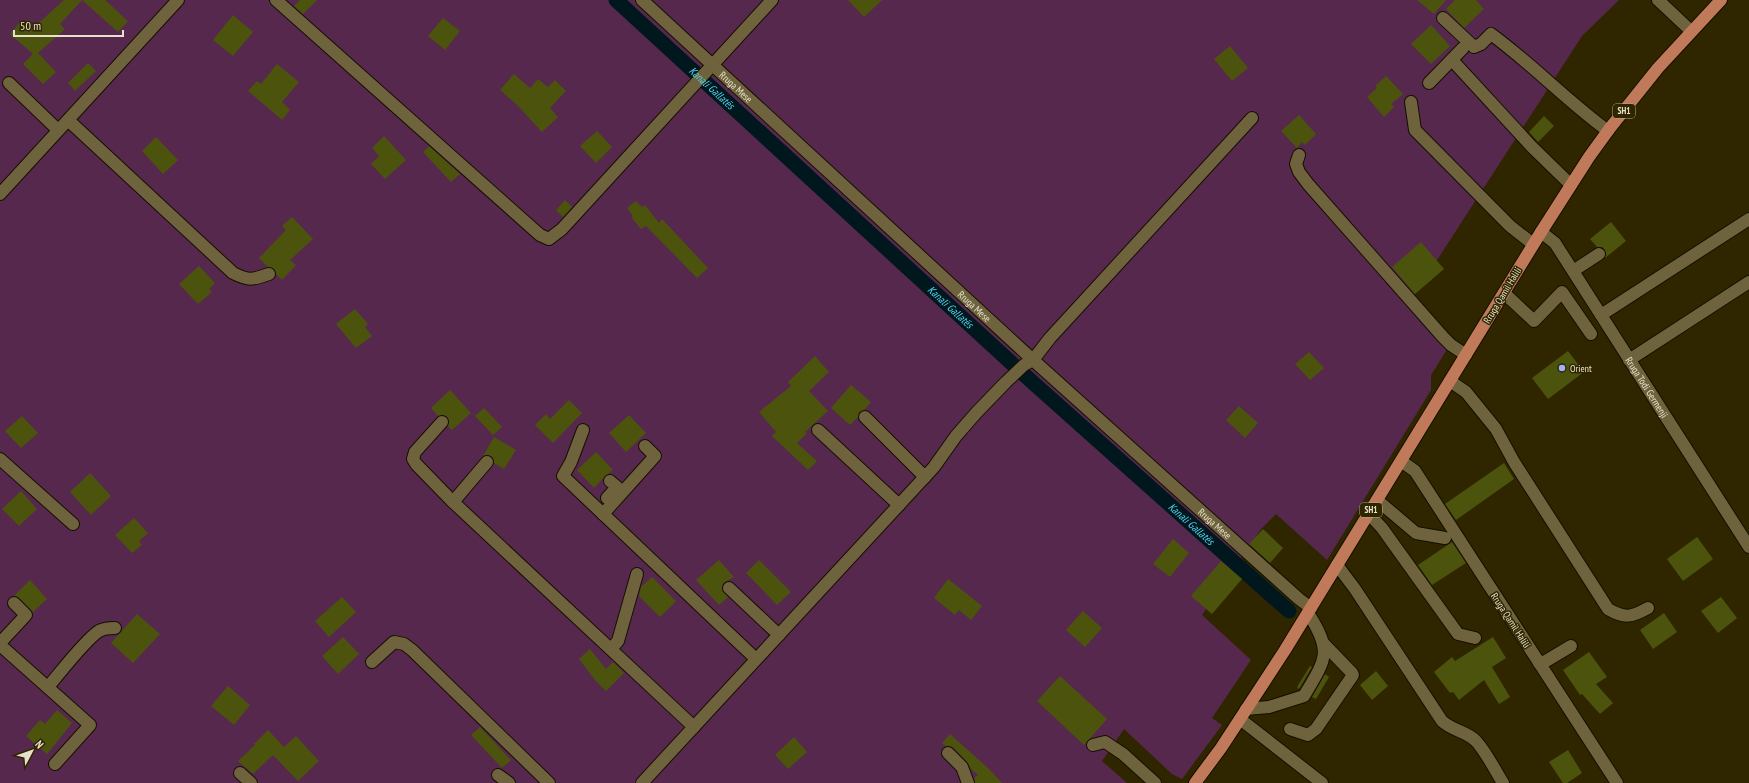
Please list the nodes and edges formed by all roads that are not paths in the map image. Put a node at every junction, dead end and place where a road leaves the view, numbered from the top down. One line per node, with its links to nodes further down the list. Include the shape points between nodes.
1 (178, 0): 16 (street)
2 (276, 0): 11 (street, via 540,235 549,239 562,230)
3 (642, 0): 11 (street, Rruga Mese)
4 (772, 0): 11 (street)
5 (1658, 0): 8 (street)
6 (1721, 0): 8 (main road, SH1)
7 (1443, 18): 18 (street, via 1474,47 1491,34)
8 (1691, 31): 18 (main road, SH1)
9 (1463, 48): 10 (street)
10 (1452, 60): 12 (street); 20 (street, via 1532,147)
11 (710, 68): 34 (street, Rruga Mese)
12 (1429, 83)
13 (9, 84): 17 (street)
14 (1411, 102): 24 (street, via 1415,130 1510,226)
15 (1252, 118): 34 (street)
16 (68, 120): 17 (street); 27 (street, via 233,273 247,280)
17 (58, 130): 21 (street)
18 (1608, 131): 20 (main road, SH1)
19 (1299, 155): 32 (street, via 1296,164 1308,184 1443,337)
20 (1571, 185): 23 (main road, SH1)
21 (0, 194)
22 (1749, 219): 30 (street)
23 (1541, 232): 24 (main road, Rruga Qamil Halili / SH1); 26 (street, Rruga Todi Germenji, via 1555,243)
24 (1534, 244): 29 (main road, Rruga Qamil Halili / SH1)
25 (1599, 254): 26 (street)
26 (1573, 271): 30 (street, Rruga Todi Germenji)
27 (269, 274)
28 (1749, 282): 33 (street)
29 (1504, 293): 31 (street, via 1534,321 1562,292); 32 (main road, Rruga Qamil Halili / SH1)
30 (1601, 316): 33 (street, Rruga Todi Germenji)
31 (1591, 334)
32 (1466, 355): 35 (main road, Rruga Qamil Halili / SH1)
33 (1630, 360): 53 (street, Rruga Todi Germenji)
34 (1029, 363): 44 (street, via 1006,382 956,436); 59 (street, Rruga Mese)
35 (1450, 381): 42 (main road, Rruga Qamil Halili / SH1); 58 (street, via 1466,392 1496,429 1514,462 1608,609 1623,616 1633,616)
36 (865, 417): 44 (street)
37 (442, 422): 47 (street, via 415,452 413,459 426,476)
38 (583, 430): 49 (street, via 563,476)
39 (818, 430): 48 (street)
40 (645, 446): 49 (street, via 655,456)
41 (0, 459): 51 (street)
42 (1402, 461): 46 (main road, Rruga Qamil Halili / SH1); 69 (street, Rruga Qamil Halili, via 1416,471)
43 (487, 462): 47 (street)
44 (925, 477): 48 (street)
45 (610, 481): 49 (street, via 617,487)
46 (1377, 500): 50 (main road, Rruga Qamil Halili / SH1); 52 (street, via 1416,533)
47 (453, 502): 66 (street)
48 (899, 505): 61 (street)
49 (600, 511): 67 (street)
50 (1369, 514): 54 (main road, Rruga Qamil Halili / SH1); 62 (street, via 1382,528 1458,634)
51 (73, 524)
52 (1445, 538)
53 (1749, 547)
54 (1337, 565): 59 (main road, Rruga Qamil Halili / SH1); 87 (street, via 1442,720 1450,728 1465,733 1476,741)
55 (637, 574): 66 (street, via 618,641)
56 (729, 588): 61 (street)
57 (14, 603): 64 (street, via 26,615)
58 (1648, 608)
59 (1309, 610): 63 (street); 71 (main road, Rruga Qamil Halili / SH1)
60 (115, 628): 70 (street, via 99,631)
61 (779, 635): 67 (street)
62 (1475, 638)
63 (1323, 643): 71 (street, via 1325,655 1322,665 1304,696); 73 (street, via 1353,676 1316,729 1308,735)
64 (0, 644): 70 (street)
65 (1571, 646): 69 (street)
66 (611, 649): 72 (street)
67 (756, 660): 72 (street)
68 (372, 662): 79 (street, via 394,642 404,644)
69 (1539, 663): 88 (street, Rruga Qamil Halili)
70 (48, 687): 76 (street, via 90,725)
71 (1243, 714): 85 (main road, Rruga Qamil Halili / SH1); 86 (street)
72 (694, 727): 82 (street)
73 (1290, 729)
74 (1093, 746): 84 (street, via 1106,742)
75 (948, 753): 83 (street, via 962,767)
76 (55, 764)
77 (240, 773): 80 (street)
78 (498, 775): 81 (street)
79 (547, 782)
80 (251, 783)
81 (509, 783)
82 (642, 783)
83 (968, 783)
84 (1155, 783)
85 (1195, 783)
86 (1322, 783)
87 (1503, 783)
88 (1617, 783)

